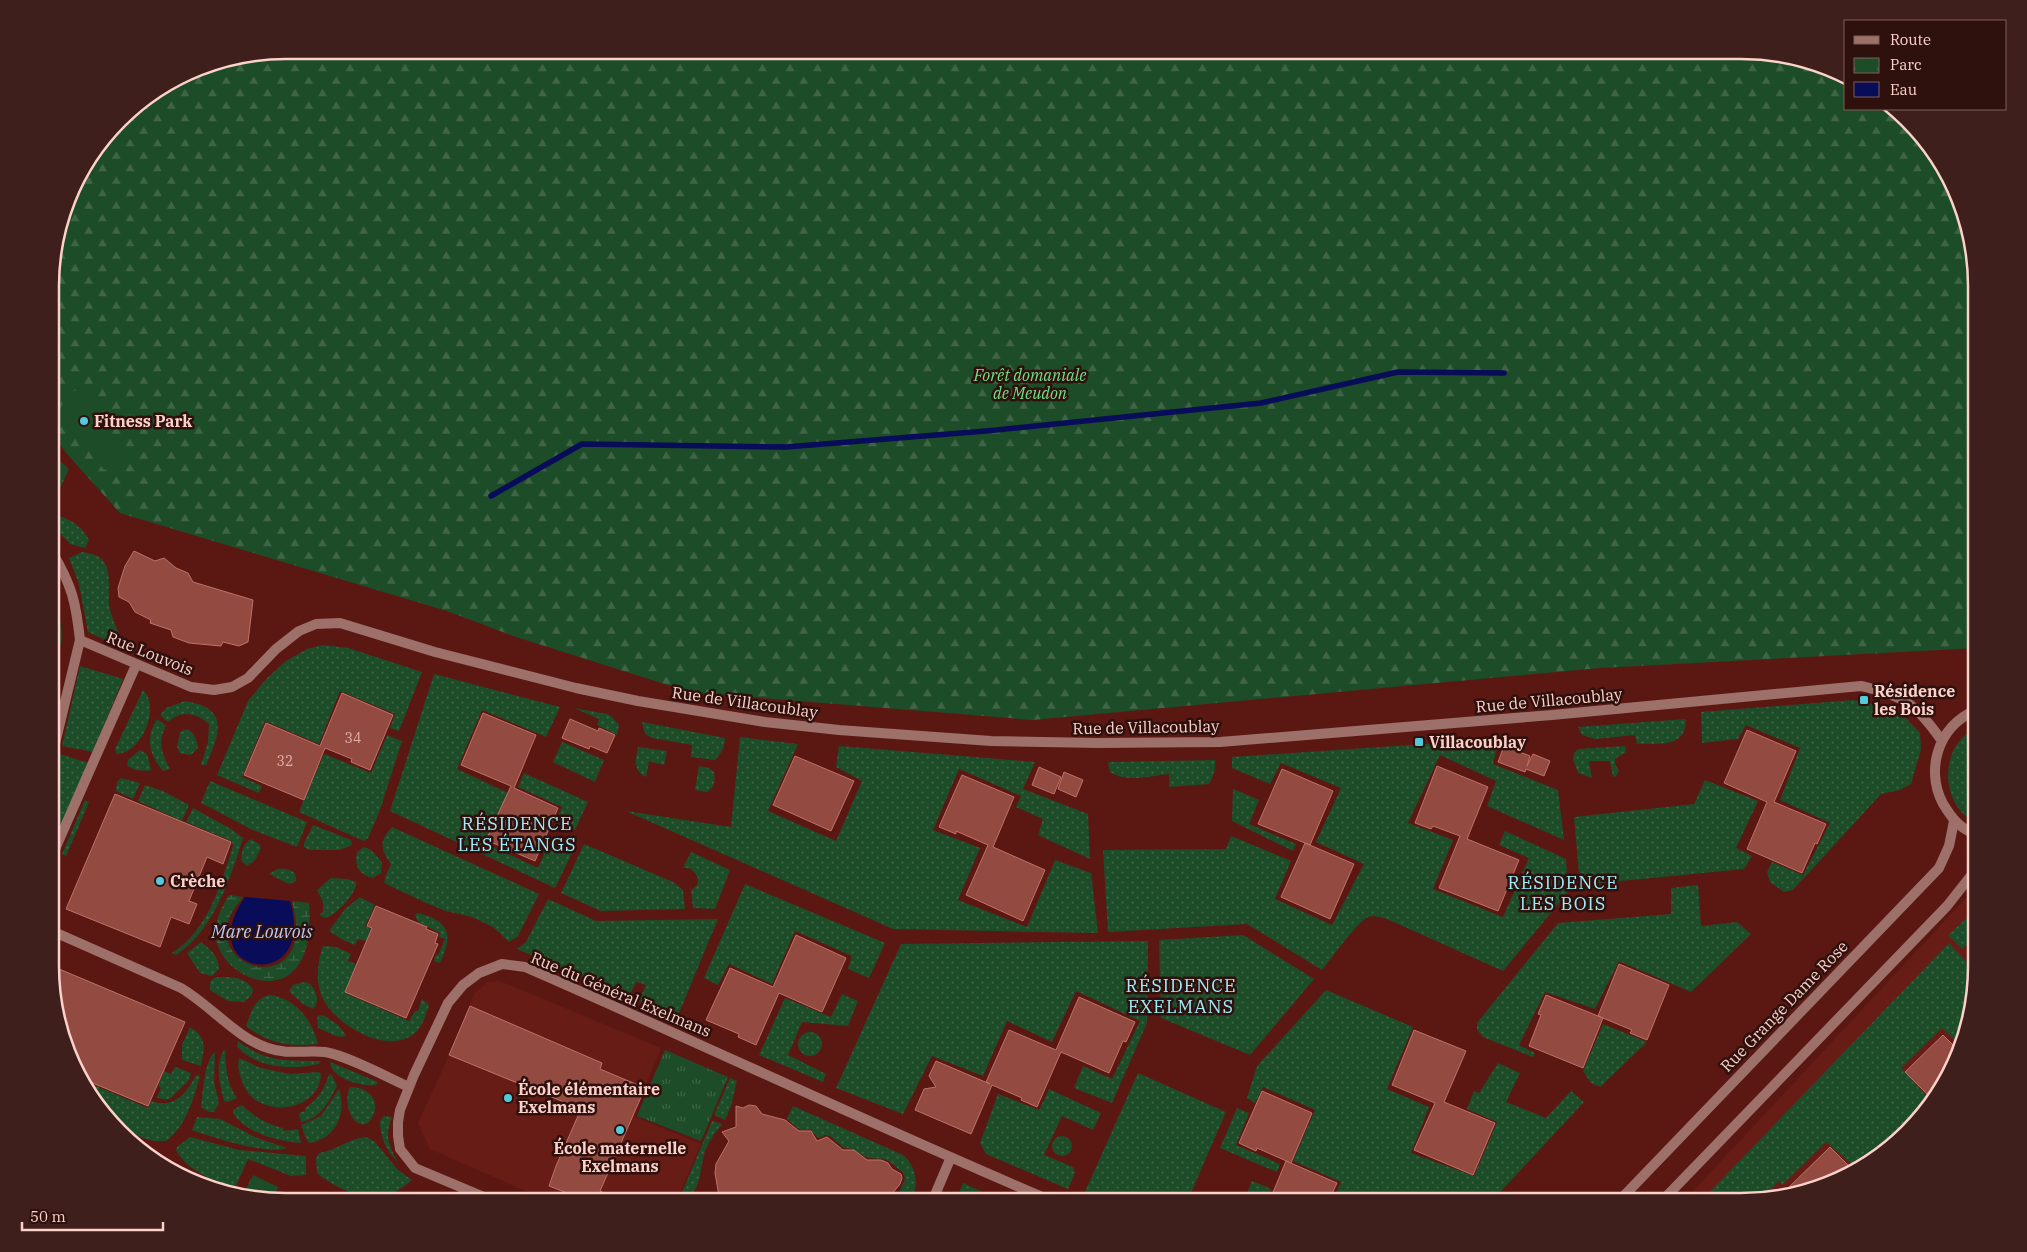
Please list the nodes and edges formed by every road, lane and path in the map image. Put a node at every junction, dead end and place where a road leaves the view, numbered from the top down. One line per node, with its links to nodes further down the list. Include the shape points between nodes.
1 (59, 565): 3 (street, Rue Louvois, via 75,602)
2 (340, 623): 4 (street, Rue Louvois, via 316,624 299,630 248,678 214,690 191,687); 7 (street, Rue de Villacoublay, via 435,652 576,688 736,718 839,730 991,741 1220,742 1861,686 1909,703 1924,715)
3 (80, 640): 4 (street, Rue Louvois); 6 (street)
4 (136, 665): 10 (street)
5 (1968, 714): 7 (street, via 1953,725)
6 (59, 727)
7 (1942, 740): 8 (street, via 1935,760 1934,780 1940,801)
8 (1954, 821): 9 (street); 18 (street, Rue Grange Dame Rose, via 1949,846 1939,868)
9 (1968, 829)
10 (59, 840)
11 (1968, 878): 19 (street, via 1947,906)
12 (59, 934): 13 (street, via 181,988 245,1036 267,1048 284,1052 326,1053)
13 (409, 1087): 14 (street, Rue du Général Exelmans, via 448,1003 463,985 502,964 525,967); 15 (street, Rue du Général Exelmans, via 400,1110 400,1149 415,1168)
14 (951, 1157): 16 (street); 17 (street, Rue du Général Exelmans)
15 (475, 1193)
16 (936, 1193)
17 (1033, 1193)
18 (1627, 1193)
19 (1670, 1193)

